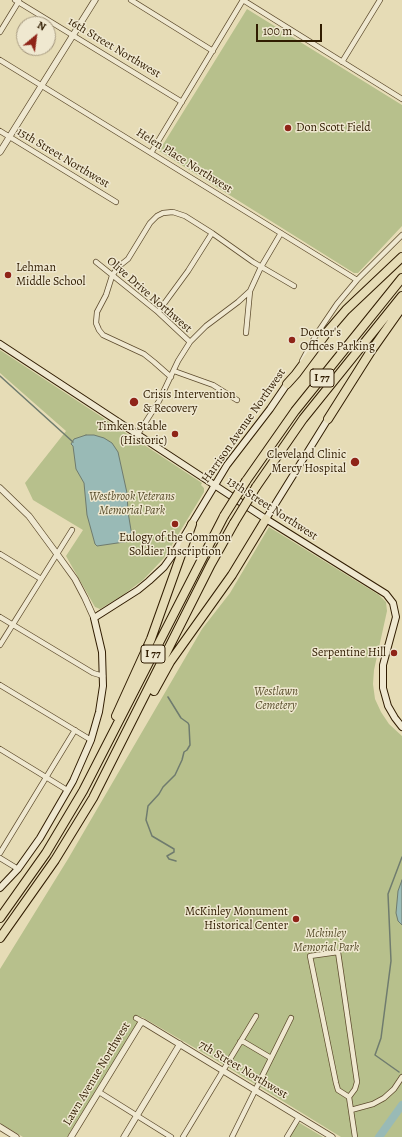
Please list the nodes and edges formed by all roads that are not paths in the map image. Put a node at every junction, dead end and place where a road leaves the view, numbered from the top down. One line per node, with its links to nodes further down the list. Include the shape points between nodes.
1 (95, 0): 7 (street)
2 (131, 0): 8 (street)
3 (243, 0): 8 (street); 10 (street)
4 (380, 0): 10 (street)
5 (18, 1): 6 (street); 7 (street, 16th Street Northwest)
6 (0, 32)
7 (73, 35): 11 (street); 13 (street, 16th Street Northwest)
8 (212, 51): 13 (street)
9 (0, 60): 11 (street, Helen Place Northwest)
10 (342, 62): 12 (street)
11 (42, 86): 15 (street); 17 (street, Helen Place Northwest)
12 (402, 99)
13 (182, 102): 17 (street)
14 (0, 131): 15 (street, 15th Street Northwest)
15 (10, 137): 16 (street); 18 (street, 15th Street Northwest)
16 (0, 152)
17 (151, 153): 20 (street, Helen Place Northwest)
18 (116, 202)
19 (212, 233): 24 (street); 25 (street, via 179,213 163,213 150,223 128,259); 32 (street)
20 (281, 233): 24 (street); 27 (street, Helen Place Northwest)
21 (402, 236): 27 (street, Harrison Avenue Northwest)
22 (402, 256): 38 (highway, via 346,310)
23 (96, 262): 25 (street, Olive Drive Northwest)
24 (261, 267): 28 (street); 29 (street)
25 (112, 276): 32 (street, Olive Drive Northwest); 37 (street, via 96,316 99,330 107,337 144,354)
26 (402, 278): 63 (highway, I 77, bridge, via 283,426 224,516)
27 (357, 280): 38 (street, Harrison Avenue Northwest, via 325,321)
28 (294, 286)
29 (250, 291): 33 (street); 34 (street)
30 (402, 296): 60 (highway, I 77, bridge, via 303,419 256,487 208,570)
31 (402, 307): 40 (highway, via 370,351)
32 (158, 312): 34 (street, Olive Drive Northwest)
33 (246, 333)
34 (190, 342): 36 (street)
35 (0, 344): 41 (main road, 13th Street Northwest)
36 (174, 371): 37 (street); 39 (street, via 213,385)
37 (171, 378): 41 (street)
38 (287, 384): 42 (main road, Harrison Avenue Northwest)
39 (237, 400)
40 (328, 419): 44 (main road)
41 (138, 434): 42 (main road, 13th Street Northwest)
42 (215, 485): 44 (main road, 13th Street Northwest); 45 (main road, Harrison Avenue Northwest)
43 (0, 488): 48 (street, via 29,516)
44 (266, 519): 56 (main road, 13th Street Northwest, via 382,591 391,600 395,620 383,666 382,682 388,706); 60 (highway, via 232,575 164,672 125,746)
45 (192, 524): 51 (main road, Harrison Avenue Northwest, via 157,574 138,590); 63 (highway, via 148,646 97,754)
46 (72, 530): 48 (street)
47 (0, 554): 49 (street)
48 (57, 554): 49 (street); 51 (street, via 82,592)
49 (41, 579): 52 (street)
50 (0, 617): 52 (street)
51 (94, 618): 54 (main road, via 100,638)
52 (13, 625): 53 (street); 54 (street, via 93,673)
53 (0, 645)
54 (103, 676): 58 (main road, via 99,712)
55 (0, 684): 57 (street)
56 (402, 727)
57 (75, 730): 58 (street); 61 (street)
58 (91, 740): 62 (main road)
59 (0, 750): 61 (street)
60 (111, 764): 69 (highway, I 77, via 62,848)
61 (46, 777): 62 (street); 64 (street)
62 (67, 790): 66 (main road, via 40,838)
63 (83, 791): 68 (highway, I 77, via 46,853)
64 (0, 853)
65 (0, 858): 66 (street)
66 (18, 869): 67 (main road)
67 (0, 888)
68 (0, 918)
69 (0, 938)
70 (256, 1016): 74 (street)
71 (136, 1018): 73 (street)
72 (291, 1018): 76 (street)
73 (143, 1022): 75 (street, 7th Street Northwest); 80 (street, Lawn Avenue Northwest)
74 (240, 1042): 76 (street); 77 (street)
75 (180, 1044): 77 (street, 7th Street Northwest); 83 (street)
76 (271, 1058): 79 (street)
77 (223, 1071): 79 (street, 7th Street Northwest); 90 (street)
78 (402, 1077): 82 (street, via 384,1098)
79 (255, 1090): 84 (street, 7th Street Northwest); 91 (street)
80 (99, 1092): 83 (street); 87 (street, Lawn Avenue Northwest)
81 (349, 1097): 81 (street, via 357,1082 338,952 310,956 336,1083 340,1092); 82 (street)
82 (351, 1110): 94 (street)
83 (137, 1116): 88 (street); 89 (street)
84 (299, 1117): 92 (street); 93 (street, 7th Street Northwest)
85 (0, 1127): 86 (street)
86 (16, 1137)
87 (71, 1137)
88 (124, 1137)
89 (171, 1137)
90 (183, 1137)
91 (232, 1137)
92 (286, 1137)
93 (332, 1137)
94 (355, 1137)

